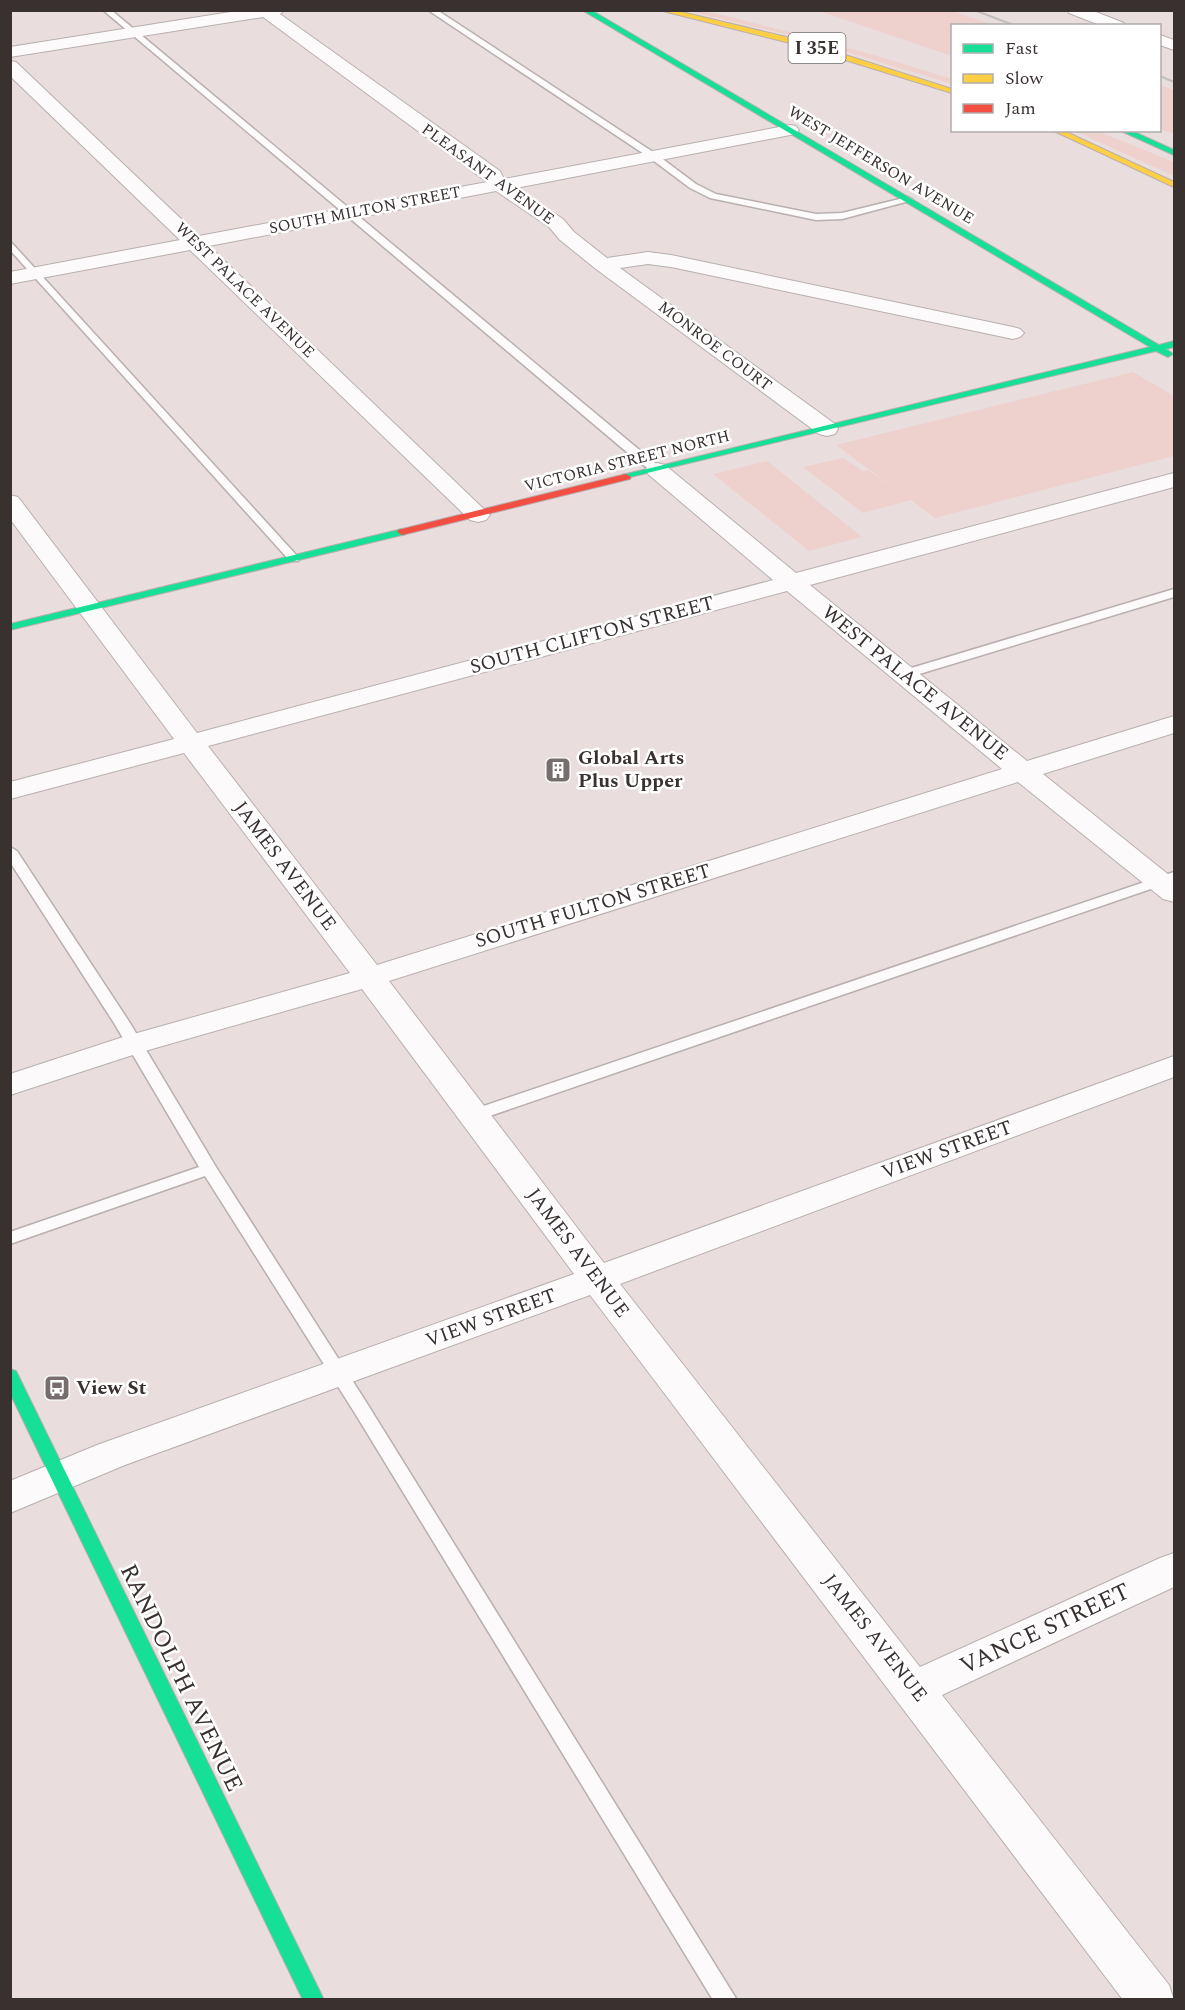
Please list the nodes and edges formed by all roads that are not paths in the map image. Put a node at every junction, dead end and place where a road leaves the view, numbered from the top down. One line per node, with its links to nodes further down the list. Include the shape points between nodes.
1 (106, 10): 8 (lane)
2 (431, 10): 16 (lane)
3 (585, 10): 12 (main road, WEST JEFFERSON AVENUE)
4 (662, 10): 11 (main road, I 35E, via 801,44)
5 (1075, 10): 7 (street)
6 (269, 11): 8 (street); 17 (street, PLEASANT AVENUE, via 493,175)
7 (1113, 24)
8 (132, 33): 9 (street); 20 (lane)
9 (10, 52)
10 (10, 66): 21 (street, WEST PALACE AVENUE)
11 (951, 91)
12 (790, 130): 16 (street, SOUTH MILTON STREET); 19 (main road, WEST JEFFERSON AVENUE)
13 (1059, 132): 18 (main road)
14 (1127, 132): 15 (main road)
15 (1174, 153)
16 (653, 156): 17 (street, SOUTH MILTON STREET); 19 (lane, via 713,196 816,217 842,216)
17 (498, 184): 20 (street, SOUTH MILTON STREET); 23 (street, PLEASANT AVENUE, via 556,223)
18 (1174, 184)
19 (908, 200): 28 (main road, WEST JEFFERSON AVENUE)
20 (348, 213): 21 (street, SOUTH MILTON STREET); 31 (lane)
21 (196, 242): 24 (street, SOUTH MILTON STREET); 34 (street, WEST PALACE AVENUE)
22 (10, 244): 24 (lane)
23 (603, 265): 26 (street, via 648,258 671,261); 30 (street, MONROE COURT)
24 (36, 273): 25 (street, SOUTH MILTON STREET); 35 (lane)
25 (10, 278)
26 (1014, 333)
27 (1174, 344): 28 (main road, VICTORIA STREET NORTH)
28 (1158, 348): 29 (main road, WEST JEFFERSON AVENUE); 30 (main road, VICTORIA STREET NORTH)
29 (1174, 358)
30 (827, 429): 31 (main road, VICTORIA STREET NORTH)
31 (657, 470): 34 (main road, VICTORIA STREET NORTH); 36 (street, WEST PALACE AVENUE)
32 (1174, 480): 36 (street, SOUTH CLIFTON STREET)
33 (10, 502): 38 (street, JAMES AVENUE)
34 (478, 515): 35 (main road, VICTORIA STREET NORTH)
35 (294, 559): 38 (main road, VICTORIA STREET NORTH)
36 (793, 582): 40 (street, WEST PALACE AVENUE); 42 (street, SOUTH CLIFTON STREET)
37 (1174, 593): 40 (lane)
38 (88, 608): 39 (main road, VICTORIA STREET NORTH); 42 (street, JAMES AVENUE)
39 (10, 627)
40 (902, 675): 43 (street, WEST PALACE AVENUE)
41 (1174, 724): 43 (street, SOUTH FULTON STREET)
42 (191, 742): 44 (street, SOUTH CLIFTON STREET); 47 (street, JAMES AVENUE)
43 (1023, 771): 46 (street, WEST PALACE AVENUE); 47 (street, SOUTH FULTON STREET)
44 (10, 791)
45 (10, 850): 48 (lane)
46 (1170, 883): 51 (lane)
47 (370, 977): 48 (street, SOUTH FULTON STREET); 51 (street, JAMES AVENUE)
48 (134, 1044): 50 (street, SOUTH FULTON STREET); 52 (lane)
49 (1174, 1066): 54 (street, VIEW STREET)
50 (10, 1085)
51 (475, 1115): 54 (street, JAMES AVENUE)
52 (209, 1169): 53 (lane); 55 (lane)
53 (10, 1238)
54 (596, 1279): 55 (street, VIEW STREET); 60 (street, JAMES AVENUE)
55 (340, 1374): 57 (street, VIEW STREET); 62 (lane)
56 (10, 1375): 57 (main road, RANDOLPH AVENUE)
57 (59, 1477): 58 (street, VIEW STREET); 61 (main road, RANDOLPH AVENUE)
58 (10, 1498)
59 (1174, 1569): 60 (street, VANCE STREET)
60 (915, 1689): 63 (street, JAMES AVENUE)
61 (314, 2000)
62 (726, 2000)
63 (1152, 2000)

